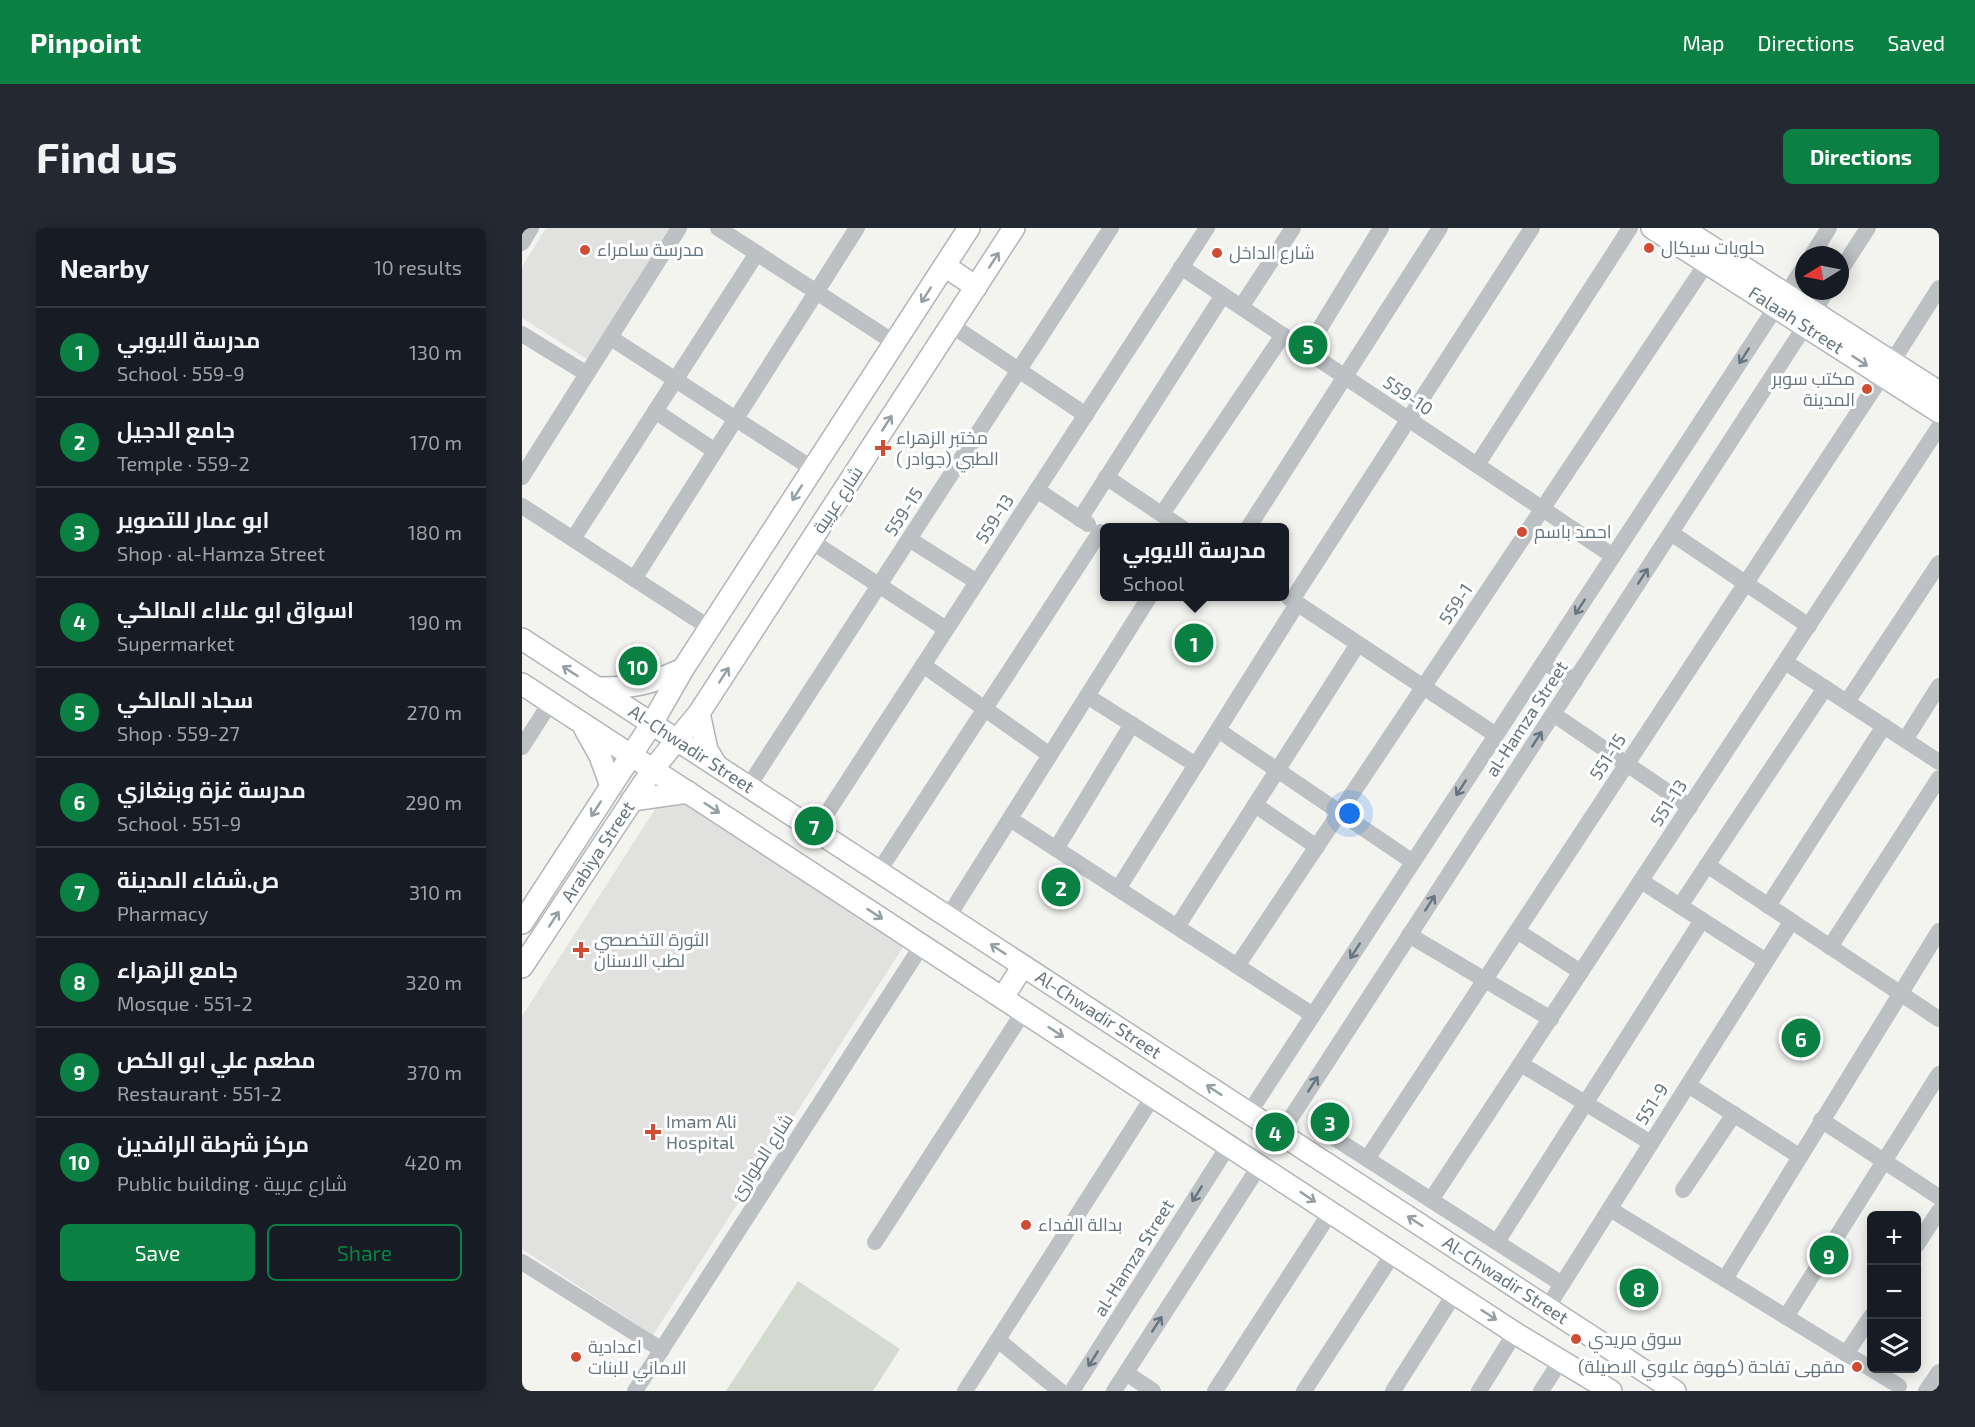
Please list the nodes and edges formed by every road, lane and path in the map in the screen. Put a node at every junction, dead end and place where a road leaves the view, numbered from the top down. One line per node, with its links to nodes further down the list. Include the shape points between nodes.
1 (531, 228): 18 (street)
2 (679, 228): 37 (street)
3 (718, 228): 20 (street)
4 (856, 228): 28 (street)
5 (969, 228): 23 (main road, شارع عربية)
6 (1014, 228): 26 (main road, شارع عربية, one-way to 6)
7 (1111, 228): 41 (street, 559-15)
8 (1293, 228): 32 (street)
9 (1381, 228): 39 (street)
10 (1440, 228): 43 (street)
11 (1532, 228): 50 (street)
12 (1630, 228): 53 (street)
13 (1652, 228): 22 (main road, Falaah Street)
14 (1682, 228): 31 (main road, Falaah Street)
15 (1829, 228): 19 (street)
16 (1868, 228): 21 (street)
17 (1202, 229): 24 (street, 559-13)
18 (522, 243)
19 (1818, 246)
20 (757, 253): 28 (street); 44 (street)
21 (1849, 257)
22 (1706, 264): 31 (main road, Falaah Street); 59 (street, 559-1)
23 (945, 266): 26 (main road); 38 (main road, شارع عربية, one-way to 38)
24 (1181, 267): 29 (street, 559-10); 48 (street, 559-13)
25 (1795, 280): 31 (street, al-Hamza Street)
26 (976, 287): 34 (main road, شارع عربية)
27 (1939, 288): 40 (street, 551-15)
28 (816, 292): 38 (street); 49 (street)
29 (1223, 295): 32 (street, 559-10); 56 (street)
30 (1821, 300): 33 (street, al-Hamza Street)
31 (1780, 302): 33 (main road, Falaah Street); 70 (street, al-Hamza Street, one-way to 70)
32 (1241, 307): 36 (street, 559-10)
33 (1809, 320): 40 (main road, Falaah Street); 65 (street, al-Hamza Street)
34 (951, 325): 41 (street); 69 (main road, شارع عربية, one-way to 34)
35 (522, 333): 42 (street)
36 (1283, 335): 39 (street, 559-10); 60 (street)
37 (611, 338): 42 (street); 44 (street)
38 (895, 343): 54 (main road, شارع عربية)
39 (1306, 351): 43 (street, 559-10)
40 (1887, 369): 45 (main road, Falaah Street); 47 (main road, Falaah Street); 74 (street, 551-15)
41 (1019, 370): 48 (street); 68 (street, 559-15)
42 (588, 374): 55 (street)
43 (1345, 376): 50 (street, 559-10); 63 (street)
44 (676, 380): 46 (street); 49 (street)
45 (1939, 392)
46 (655, 411): 52 (street); 67 (street)
47 (1939, 412)
48 (1086, 415): 57 (street, 559-13)
49 (736, 418): 52 (street); 54 (street)
50 (1409, 420): 53 (street, 559-10); 76 (street)
51 (1939, 427): 78 (street, 551-13)
52 (715, 451): 72 (street)
53 (1477, 465): 59 (street, 559-10)
54 (813, 469): 79 (main road, شارع عربية, one-way to 79)
55 (522, 477)
56 (1106, 477): 60 (street); 61 (street)
57 (1037, 490): 61 (street); 73 (street, 559-13)
58 (522, 506): 67 (street)
59 (1542, 509): 70 (street, 559-10); 90 (street, 559-1)
60 (1162, 514): 62 (street)
61 (1080, 519): 64 (street)
62 (1175, 523)
63 (1251, 523)
64 (1100, 532)
65 (1671, 533): 74 (street); 87 (street, al-Hamza Street, one-way to 65)
66 (1100, 536): 96 (street)
67 (573, 539): 72 (street)
68 (909, 539): 73 (street); 75 (street, 559-15)
69 (811, 541): 75 (street); 97 (main road, شارع عربية, one-way to 69)
70 (1613, 556): 83 (street, al-Hamza Street, one-way to 83)
71 (1939, 563): 94 (street)
72 (634, 579): 79 (street)
73 (977, 582): 80 (street, 559-13)
74 (1745, 584): 78 (street); 111 (street, 551-15)
75 (879, 586): 80 (street); 118 (street, 559-15)
76 (1291, 600): 82 (street); 103 (street)
77 (1147, 601): 93 (street)
78 (1809, 626): 84 (street, 551-13)
79 (710, 628): 86 (main road, شارع عربية)
80 (946, 629): 85 (street, 559-13)
81 (522, 639): 91 (main road, Al-Chwadir Street, one-way to 81)
82 (1358, 644): 90 (street); 115 (street)
83 (1544, 662): 87 (street); 104 (street, al-Hamza Street)
84 (1785, 662): 92 (street); 122 (street, 551-13)
85 (923, 665): 96 (street); 125 (street, 559-13)
86 (683, 669): 91 (main road, via 630,688); 101 (main road, شارع عربية)
87 (1575, 681): 98 (street, al-Hamza Street)
88 (522, 684): 95 (main road, Al-Chwadir Street)
89 (1939, 686): 106 (street)
90 (1424, 687): 104 (street); 123 (street, 559-1)
91 (597, 688): 101 (main road, Al-Chwadir Street)
92 (1825, 688): 94 (street); 129 (street)
93 (1087, 696): 100 (street); 108 (street)
94 (1847, 702): 102 (street)
95 (550, 703): 99 (main road, Al-Chwadir Street); 107 (street)
96 (984, 708): 108 (street); 130 (street)
97 (699, 713): 105 (main road, شارع عربية); 113 (main road, via 707,750)
98 (1553, 714): 111 (street); 142 (street, al-Hamza Street, one-way to 98)
99 (582, 724): 109 (main road, Al-Chwadir Street); 117 (main road)
100 (1132, 724): 112 (street); 127 (street)
101 (651, 725): 105 (main road, Al-Chwadir Street); 109 (main road, Arabiya Street)
102 (1884, 726): 106 (street); 134 (street)
103 (1218, 730): 112 (street); 115 (street)
104 (1496, 735): 128 (street, al-Hamza Street, one-way to 128)
105 (677, 739): 113 (main road, Al-Chwadir Street); 114 (main road, Arabiya Street)
106 (1905, 740): 110 (street)
107 (522, 747)
108 (1050, 755): 124 (street)
109 (630, 757): 114 (main road, Al-Chwadir Street); 117 (main road, Arabiya Street)
110 (1939, 762)
111 (1627, 764): 122 (street); 140 (street, 551-15)
112 (1196, 765): 132 (street)
113 (716, 766): 118 (main road, Al-Chwadir Street)
114 (653, 769): 119 (main road, Al-Chwadir Street); 120 (main road, Arabiya Street)
115 (1278, 769): 121 (street); 123 (street)
116 (1939, 778): 144 (street)
117 (611, 786): 138 (main road, Arabiya Street, one-way to 138)
118 (748, 787): 125 (main road, Al-Chwadir Street)
119 (688, 792): 120 (main road); 143 (main road, Al-Chwadir Street, one-way to 143)
120 (633, 800): 148 (main road, Arabiya Street, one-way to 120)
121 (1255, 805): 126 (street); 139 (street)
122 (1690, 807): 131 (street, 551-13)
123 (1340, 812): 126 (street, 559-1); 128 (street)
124 (1010, 819): 127 (street); 135 (street)
125 (816, 830): 130 (main road, Al-Chwadir Street)
126 (1317, 847): 147 (street, 559-1)
127 (1056, 849): 132 (street)
128 (1413, 862): 154 (street, al-Hamza Street, one-way to 154)
129 (1707, 865): 133 (street); 134 (street)
130 (879, 872): 135 (main road, Al-Chwadir Street)
131 (1641, 881): 133 (street); 149 (street, 551-13)
132 (1118, 889): 139 (street)
133 (1680, 906): 136 (street)
134 (1768, 906): 137 (street)
135 (948, 917): 146 (main road, Al-Chwadir Street, one-way to 135)
136 (1702, 920): 145 (street); 161 (street)
137 (1791, 922): 144 (street); 145 (street, 551-9)
138 (522, 923)
139 (1177, 927): 147 (street)
140 (1517, 931): 149 (street); 150 (street, 551-15)
141 (1939, 931): 151 (street)
142 (1410, 935): 150 (street); 166 (street, al-Hamza Street, one-way to 142)
143 (922, 945): 152 (main road, Al-Chwadir Street); 192 (street, شارع الطوارئ)
144 (1830, 947): 151 (street)
145 (1766, 961): 159 (street, 551-9)
146 (1023, 966): 152 (main road); 162 (main road, Al-Chwadir Street, one-way to 146)
147 (1238, 966): 154 (street)
148 (522, 967)
149 (1581, 972): 155 (street, 551-13)
150 (1485, 980): 155 (street); 170 (street, 551-15)
151 (1900, 993): 156 (street); 164 (street)
152 (1003, 997): 153 (main road, Al-Chwadir Street)
153 (1024, 1011): 160 (main road, Al-Chwadir Street, one-way to 160); 180 (street)
154 (1313, 1015): 162 (street, al-Hamza Street)
155 (1551, 1019): 157 (street, 551-13)
156 (1939, 1019)
157 (1521, 1064): 161 (street); 175 (street, 551-13)
158 (1939, 1074): 171 (street)
159 (1688, 1085): 163 (street); 167 (street, 551-9)
160 (1154, 1095): 168 (main road, Al-Chwadir Street); 191 (street)
161 (1585, 1103): 167 (street); 181 (street)
162 (1249, 1113): 166 (main road, Al-Chwadir Street)
163 (1734, 1114): 169 (street); 173 (street)
164 (1821, 1120): 169 (street); 171 (street)
165 (1322, 1130): 170 (street)
166 (1281, 1133): 187 (main road, Al-Chwadir Street, one-way to 166)
167 (1651, 1143): 176 (street, 551-9)
168 (1229, 1145): 172 (main road, Al-Chwadir Street); 201 (street, al-Hamza Street, one-way to 201)
169 (1799, 1156): 184 (street)
170 (1367, 1159): 175 (street)
171 (1886, 1162): 174 (street); 188 (street)
172 (1260, 1165): 178 (main road, Al-Chwadir Street, one-way to 178); 196 (street, one-way to 172)
173 (1683, 1190)
174 (1939, 1197)
175 (1431, 1200): 181 (street)
176 (1610, 1209): 184 (street); 185 (street, 551-9)
177 (1939, 1211): 179 (street)
178 (1330, 1213): 182 (main road, Al-Chwadir Street); 204 (street)
179 (1921, 1240)
180 (875, 1242)
181 (1497, 1242): 185 (street)
182 (1394, 1254): 186 (main road, Al-Chwadir Street); 205 (street)
183 (522, 1262): 192 (street)
184 (1725, 1279): 188 (street)
185 (1562, 1284): 187 (street, 551-9)
186 (1455, 1293): 190 (main road, Al-Chwadir Street, one-way to 190); 206 (street)
187 (1547, 1308): 210 (main road, Al-Chwadir Street)
188 (1786, 1317): 193 (street)
189 (1869, 1319): 193 (street)
190 (1515, 1332): 194 (main road, Al-Chwadir Street); 207 (street)
191 (998, 1340): 199 (street); 200 (street)
192 (662, 1350): 198 (street, شارع الطوارئ)
193 (1846, 1354): 197 (street)
194 (1561, 1360): 208 (street); 209 (main road, Al-Chwadir Street)
195 (1939, 1372): 211 (street)
196 (1126, 1373): 202 (street); 203 (street)
197 (1899, 1386)
198 (635, 1391)
199 (965, 1391)
200 (1060, 1391)
201 (1072, 1391)
202 (1114, 1391)
203 (1153, 1391)
204 (1215, 1391)
205 (1304, 1391)
206 (1393, 1391)
207 (1479, 1391)
208 (1541, 1391)
209 (1611, 1391)
210 (1675, 1391)
211 (1926, 1391)

